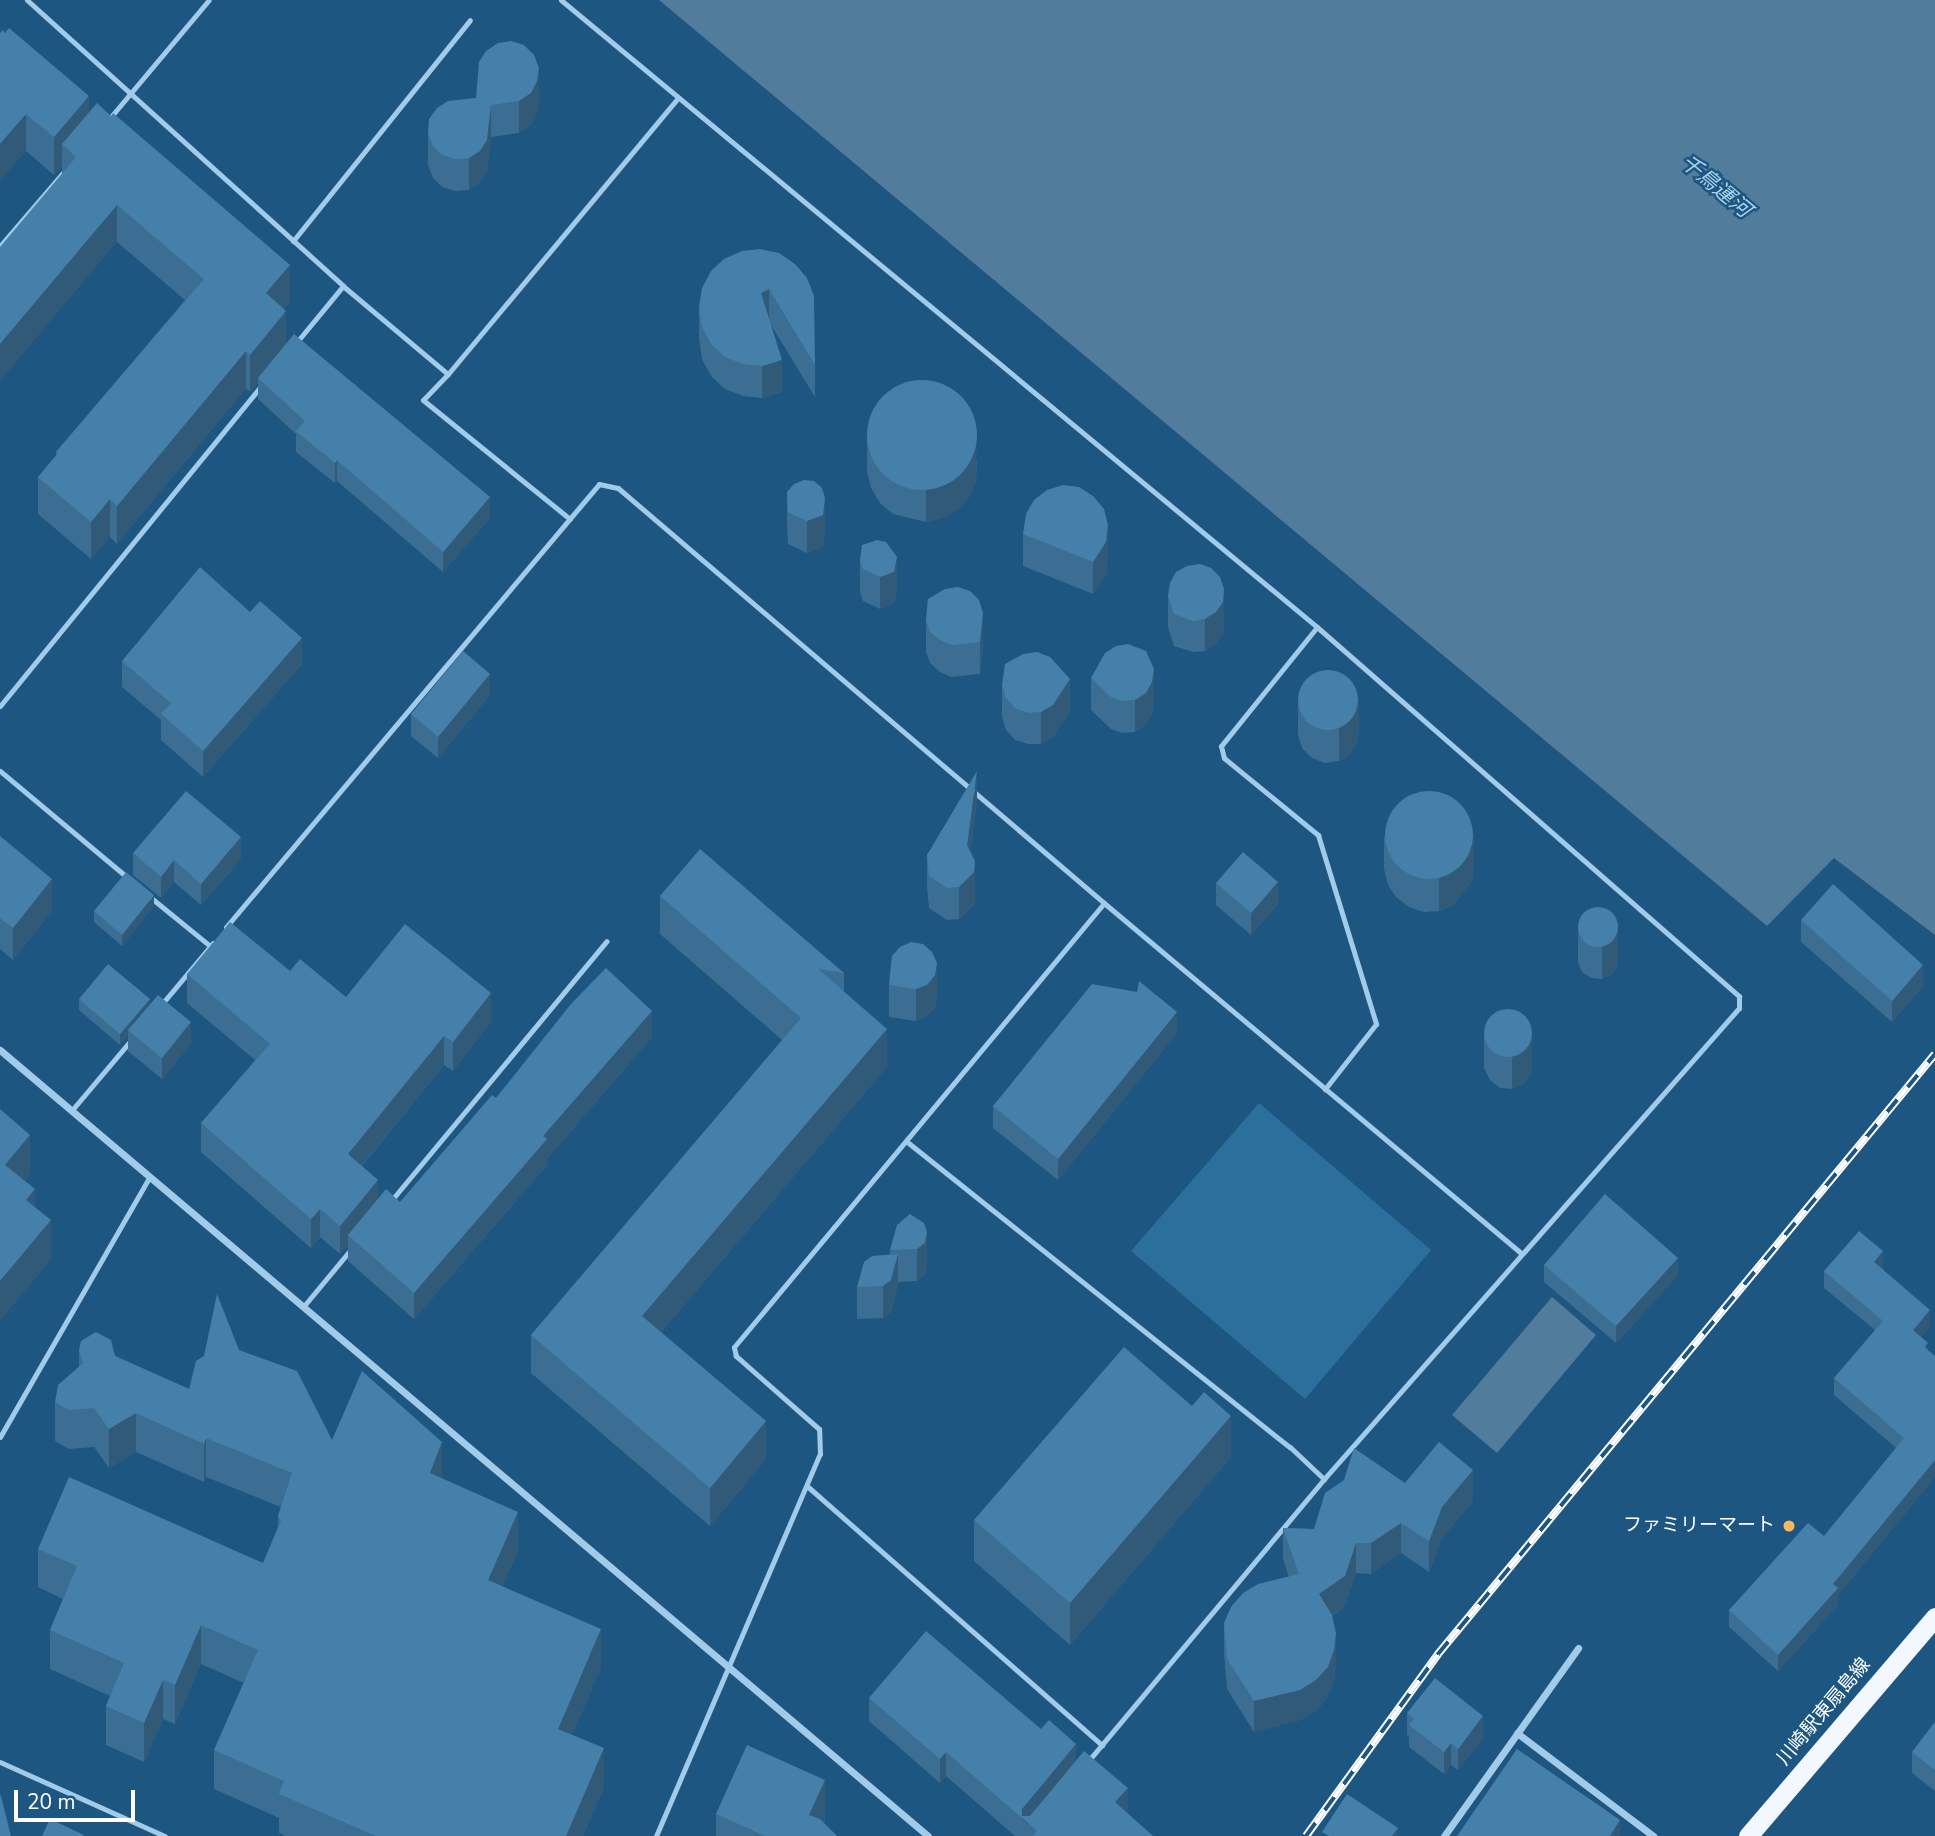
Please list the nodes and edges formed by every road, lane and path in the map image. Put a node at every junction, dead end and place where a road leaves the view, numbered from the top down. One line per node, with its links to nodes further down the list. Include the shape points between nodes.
1 (27, 0): 5 (lane)
2 (209, 0): 5 (lane)
3 (561, 0): 6 (lane)
4 (470, 20): 9 (lane)
5 (130, 94): 7 (lane); 9 (lane)
6 (677, 99): 13 (lane); 16 (lane)
7 (104, 124)
8 (69, 165): 10 (lane)
9 (293, 241): 11 (lane)
10 (0, 246)
11 (343, 286): 12 (lane); 13 (lane)
12 (290, 351)
13 (448, 374): 15 (lane, via 424,400)
14 (264, 383): 17 (lane)
15 (569, 519): 21 (lane, via 599,484 618,488); 23 (lane)
16 (1317, 627): 27 (lane, via 1221,746 1224,758 1318,835 1376,1024); 33 (lane, via 1739,996 1739,1008)
17 (0, 706)
18 (0, 771): 19 (lane)
19 (136, 885)
20 (147, 894): 23 (lane)
21 (1104, 903): 27 (lane); 29 (lane)
22 (607, 941): 31 (lane)
23 (210, 946): 24 (lane)
24 (158, 1008)
25 (141, 1028): 28 (lane)
26 (0, 1050): 28 (street)
27 (1325, 1089): 33 (lane)
28 (72, 1110): 30 (street)
29 (906, 1141): 36 (lane, via 1290,1447); 37 (lane, via 734,1347 736,1356 819,1429 821,1454)
30 (150, 1177): 34 (street); 35 (lane)
31 (381, 1213)
32 (355, 1244): 34 (lane)
33 (1521, 1253): 36 (lane)
34 (303, 1307): 40 (street)
35 (0, 1437)
36 (1324, 1479): 42 (lane)
37 (807, 1486): 40 (lane); 42 (lane)
38 (1935, 1617): 50 (highway, 川崎駅東扇島線)
39 (1578, 1648): 41 (street)
40 (729, 1670): 46 (lane); 47 (street)
41 (1517, 1733): 48 (street); 49 (street)
42 (1102, 1745): 44 (lane)
43 (0, 1762): 45 (lane)
44 (1085, 1765)
45 (165, 1836)
46 (656, 1836)
47 (928, 1836)
48 (1444, 1836)
49 (1653, 1836)
50 (1748, 1836)

